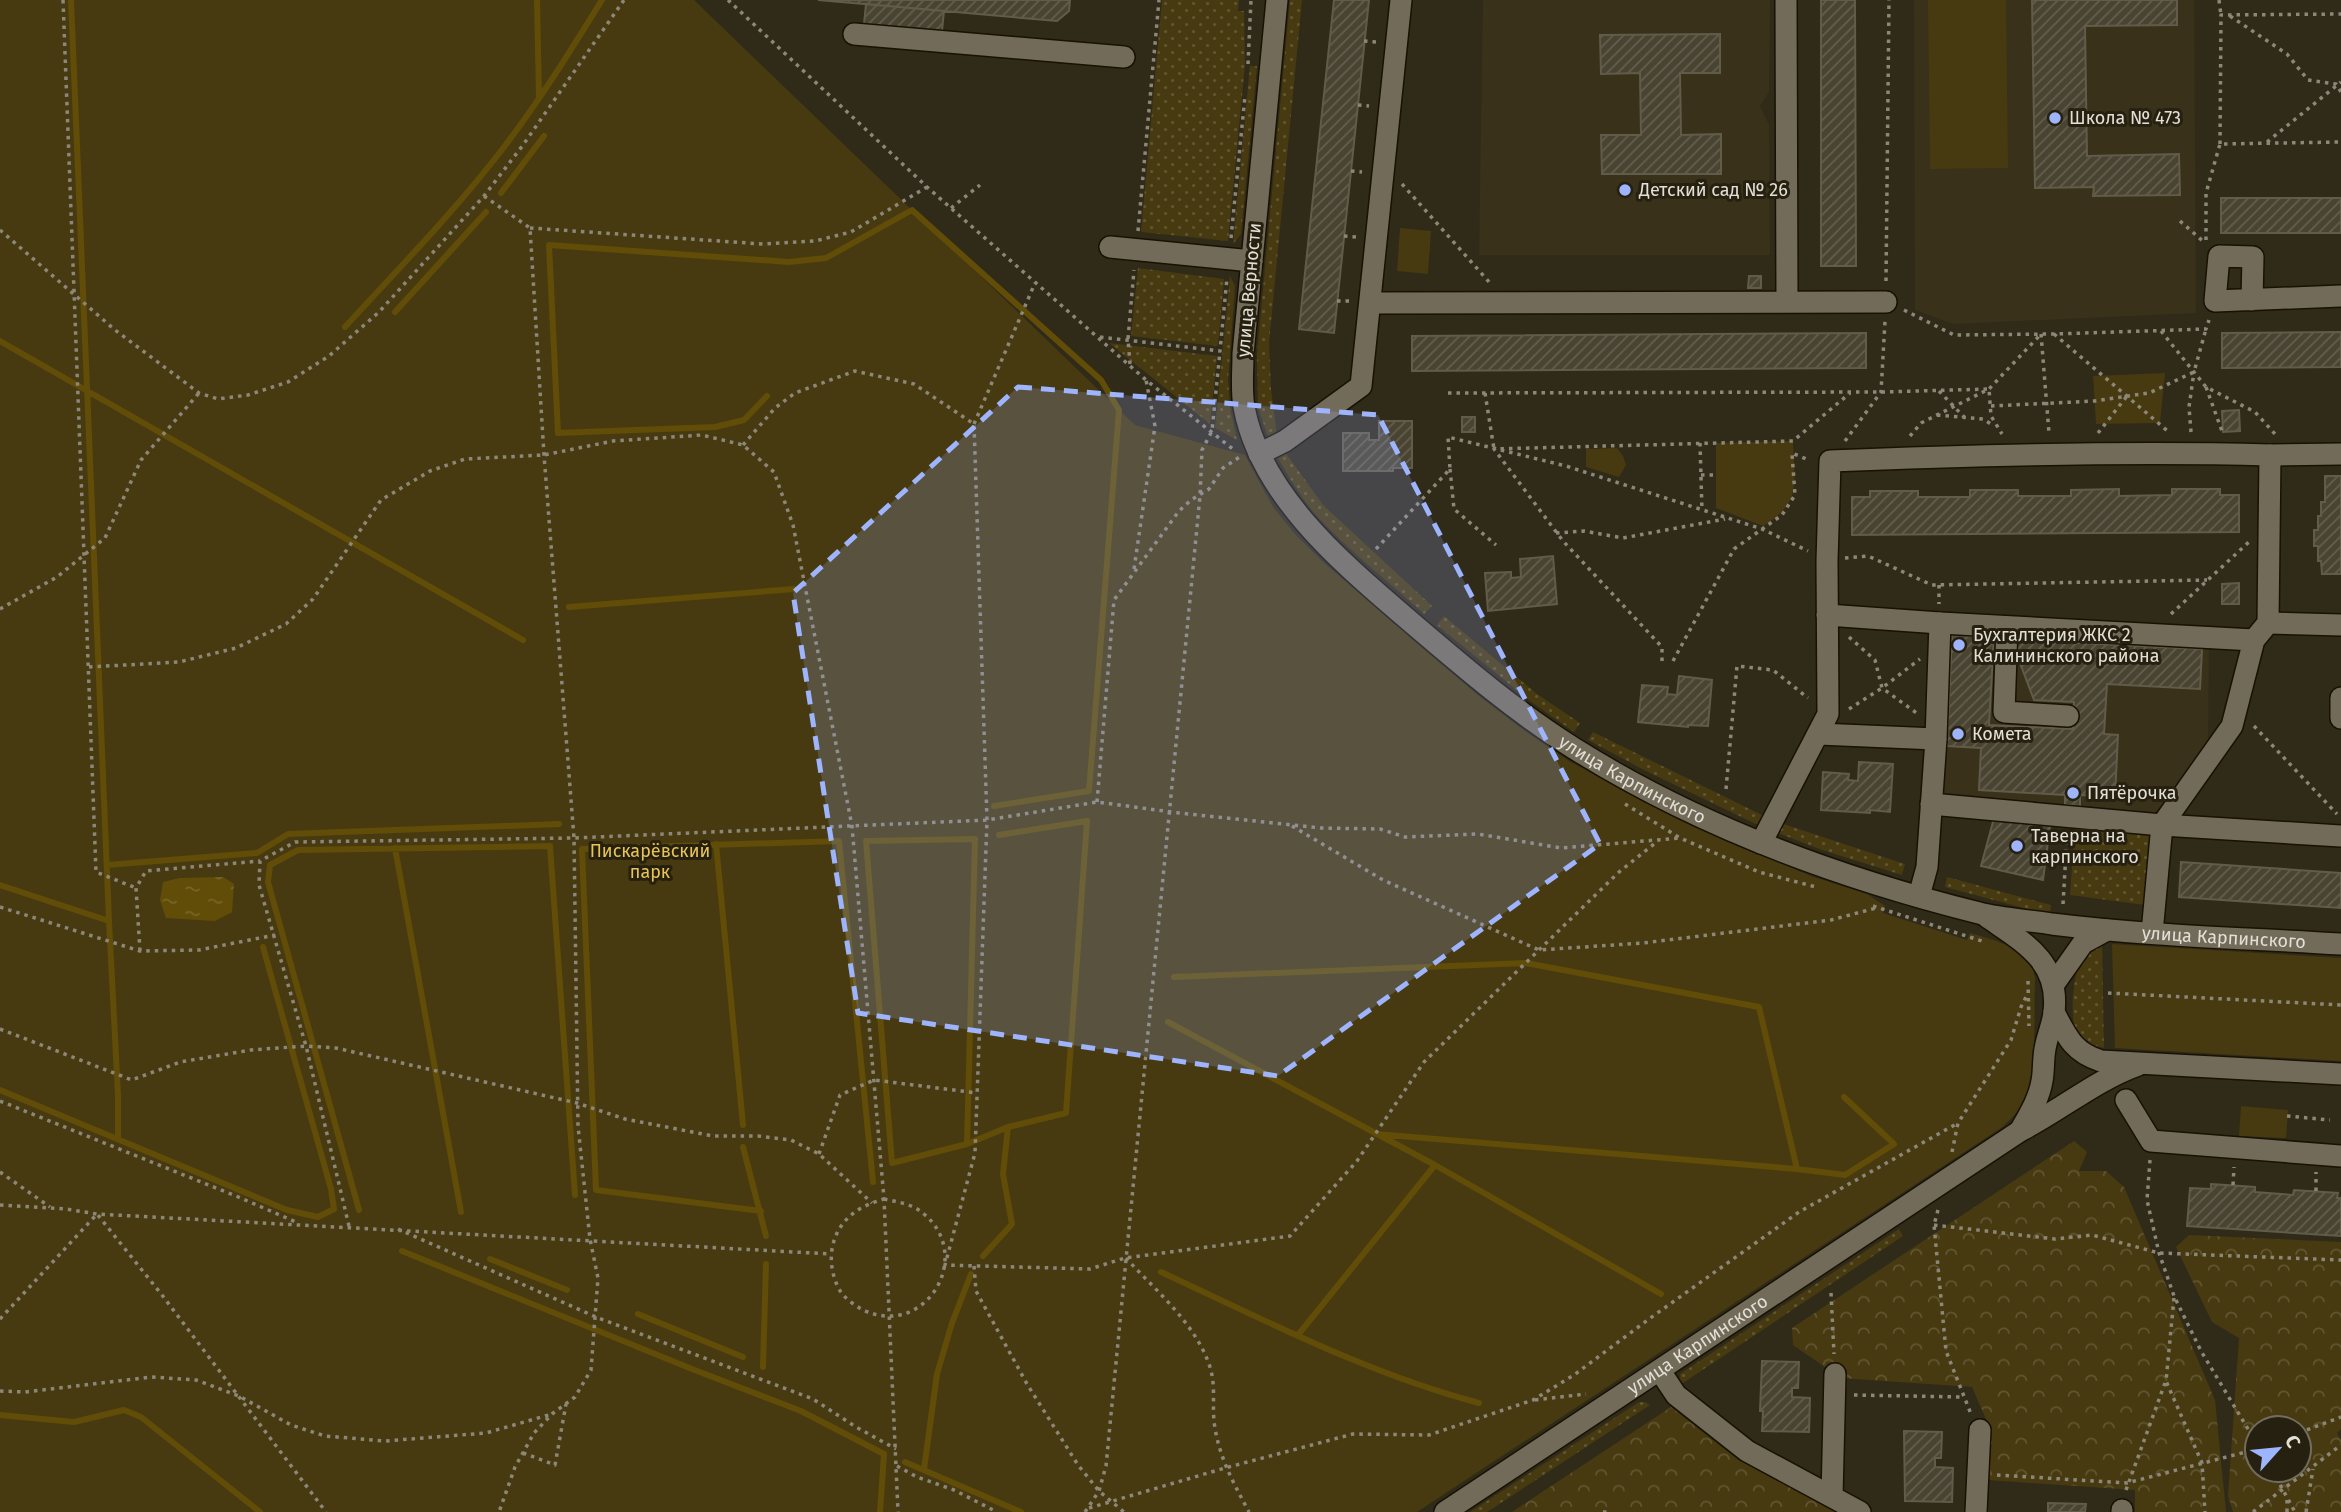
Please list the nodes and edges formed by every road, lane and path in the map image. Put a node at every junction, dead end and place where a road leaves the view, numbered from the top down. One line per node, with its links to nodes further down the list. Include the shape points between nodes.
1 (63, 0): 37 (path)
2 (624, 0): 26 (path)
3 (728, 0): 25 (path)
4 (1159, 0): 32 (path)
5 (1251, 0): 16 (path)
6 (1277, 0): 35 (street, улица Верности)
7 (1401, 0): 23 (street, via 1403,29)
8 (1786, 0): 39 (street)
9 (1889, 0): 43 (path)
10 (2219, 0): 12 (path)
11 (2341, 14): 13 (path)
12 (2221, 15): 13 (path); 21 (path)
13 (2228, 15): 17 (path, via 2287,54 2308,80)
14 (854, 34): 15 (street)
15 (1124, 57)
16 (1248, 65)
17 (2338, 83): 18 (path); 22 (path)
18 (2341, 92)
19 (1245, 93): 34 (path)
20 (2341, 142): 22 (path)
21 (2220, 144): 22 (path); 33 (path, via 2206,193)
22 (2265, 144)
23 (1385, 164): 42 (path); 44 (street)
24 (980, 185): 27 (path)
25 (927, 187): 27 (path); 29 (path, via 851,232 815,241 763,244)
26 (484, 196): 29 (path); 58 (path, via 379,312 329,356 288,382 248,396 218,399)
27 (951, 208): 36 (path)
28 (2180, 221): 33 (path)
29 (530, 228): 84 (path)
30 (0, 230): 37 (path)
31 (1110, 247): 32 (street)
32 (1136, 249): 34 (street); 50 (path)
33 (2212, 250): 40 (street, via 2253,257); 41 (street)
34 (1229, 259): 35 (street); 51 (path)
35 (1252, 261): 85 (street, улица Верности, via 1242,382)
36 (1035, 283): 49 (path); 69 (path)
37 (74, 294): 58 (path); 100 (path)
38 (2341, 296): 40 (street)
39 (1787, 300): 42 (street); 43 (street)
40 (2252, 300): 41 (street)
41 (2216, 301): 45 (path)
42 (1507, 302): 44 (street)
43 (1886, 302): 47 (path, via 1954,335); 61 (path)
44 (1370, 303): 85 (street, via 1360,386 1285,441)
45 (2206, 329): 46 (path); 53 (path)
46 (2161, 331): 48 (path); 53 (path)
47 (2041, 334): 48 (path); 56 (path); 64 (path)
48 (2054, 334): 63 (path)
49 (1097, 337): 50 (path); 52 (path)
50 (1128, 340): 51 (path); 52 (path)
51 (1220, 351): 71 (path)
52 (1130, 366): 54 (path)
53 (2194, 372): 55 (path); 63 (path, via 2149,393); 78 (path, via 2189,407)
54 (1146, 380): 71 (path); 102 (path, via 1155,426)
55 (2206, 387): 75 (path, via 2255,412); 82 (path, via 2220,432)
56 (1989, 389): 57 (path); 65 (path); 66 (path)
57 (1938, 391): 61 (path); 65 (path)
58 (199, 393): 100 (path, via 141,460 105,538)
59 (1485, 393): 60 (path); 62 (path); 76 (path)
60 (1850, 393): 61 (path); 72 (path)
61 (1881, 393): 87 (path)
62 (1448, 394)
63 (2127, 396): 64 (path); 78 (path); 81 (path)
64 (2047, 403): 66 (path); 80 (path)
65 (1954, 406): 67 (path); 68 (path)
66 (1990, 406): 70 (path)
67 (1935, 415): 68 (path); 86 (path, via 1921,423)
68 (1965, 417): 70 (path, via 1983,419)
69 (974, 424): 74 (path, via 914,384 855,371 795,393); 129 (path)
70 (1996, 427): 79 (path)
71 (1212, 431): 85 (path); 91 (path, via 1202,450)
72 (1791, 441): 73 (path); 77 (path)
73 (1700, 442): 76 (path); 89 (path)
74 (743, 444): 84 (path, via 702,435 612,441); 132 (path, via 774,472 793,525)
75 (2276, 448): 82 (street); 83 (street); 94 (street)
76 (1494, 449): 88 (path, via 1448,437); 92 (path, via 1566,466); 96 (path)
77 (1792, 453): 87 (path, via 1805,460); 95 (path, via 1795,495 1782,515)
78 (2193, 453): 81 (street); 82 (street)
79 (2020, 454): 80 (street); 86 (street)
80 (2051, 454): 81 (street)
81 (2078, 454)
82 (2245, 454)
83 (2341, 454)
84 (544, 455): 115 (path, via 465,459 430,471 381,500 313,599 286,624 236,648 179,662); 134 (path)
85 (1250, 455): 91 (path, via 1223,468); 99 (street, улица Верности)
86 (1892, 458): 87 (street)
87 (1830, 461): 101 (street)
88 (1450, 469): 97 (path, via 1454,509); 98 (path)
89 (1701, 475): 90 (path); 92 (path)
90 (1716, 475)
91 (1200, 496): 102 (path, via 1179,511); 126 (path)
92 (1702, 510): 93 (path)
93 (1727, 518): 95 (path); 96 (path, via 1623,537 1584,531)
94 (2269, 523): 103 (path); 107 (street)
95 (1762, 529): 101 (path); 114 (path, via 1734,549)
96 (1556, 533): 113 (path, via 1662,647)
97 (1496, 545)
98 (1376, 549)
99 (1333, 553): 137 (street, улица Карпинского, via 1534,721 1637,784)
100 (84, 555): 104 (path, via 57,577); 115 (path)
101 (1827, 560): 103 (path, via 1868,556 1932,585); 105 (street)
102 (1134, 571): 124 (path, via 1114,600)
103 (2207, 580): 110 (path)
104 (0, 609)
105 (1827, 616): 106 (street); 116 (path, via 1875,660); 121 (street)
106 (1940, 623): 109 (street); 122 (street)
107 (2268, 623): 108 (street); 111 (street)
108 (2341, 625)
109 (2007, 627): 110 (street); 119 (street, via 2004,712)
110 (2149, 635): 111 (street)
111 (2254, 640): 118 (street)
112 (1927, 654): 116 (path)
113 (1662, 661)
114 (1673, 661)
115 (89, 667): 139 (path, via 96,872)
116 (1882, 688): 121 (path); 122 (path)
117 (2341, 698): 120 (street)
118 (2238, 709): 128 (path); 131 (street, via 2232,726)
119 (2068, 716)
120 (2341, 718)
121 (1823, 724): 122 (street); 123 (path, via 1773,670 1737,666); 137 (street)
122 (1936, 733): 125 (street)
123 (1726, 789)
124 (1097, 802): 126 (path); 129 (path)
125 (1931, 804): 127 (street); 140 (street, via 1927,867)
126 (1168, 810): 130 (path); 186 (path)
127 (2068, 817): 131 (street); 144 (path)
128 (2341, 818)
129 (987, 820): 132 (path); 161 (path)
130 (1290, 825): 136 (path, via 1380,829 1405,837 1478,834 1561,848); 149 (path, via 1383,880)
131 (2162, 825): 133 (street); 146 (street)
132 (852, 826): 134 (path); 160 (path)
133 (2341, 836)
134 (574, 838): 138 (path, via 295,842); 164 (path)
135 (1680, 838): 136 (path)
136 (1660, 840): 149 (path, via 1619,872)
137 (1761, 843): 140 (street, улица Карпинского)
138 (260, 861): 139 (path, via 146,871); 147 (path, via 259,885)
139 (136, 888): 150 (path)
140 (1919, 896): 143 (street, улица Карпинского)
141 (0, 907): 150 (path)
142 (1876, 908): 149 (path, via 1831,920 1643,943)
143 (1982, 914): 144 (street, улица Карпинского); 151 (street, улица Карпинского, via 2032,949)
144 (2066, 925): 145 (street, улица Карпинского)
145 (2107, 930): 146 (street, улица Карпинского); 152 (street, via 2083,943)
146 (2152, 933): 148 (street, улица Карпинского)
147 (275, 935): 150 (path, via 198,950); 157 (path)
148 (2341, 944)
149 (1539, 950): 186 (path, via 1424,1062 1357,1161 1290,1236)
150 (141, 951)
151 (2045, 964): 152 (street, улица Карпинского); 167 (path, via 2021,1007 2011,1040)
152 (2054, 984): 155 (street)
153 (2108, 993): 154 (path)
154 (2341, 1005)
155 (2054, 1012): 158 (street, улица Карпинского, via 2075,1048 2088,1057); 168 (street, улица Карпинского, via 2044,1050 2042,1083)
156 (0, 1029): 157 (path, via 132,1080 180,1062)
157 (306, 1046): 164 (path, via 335,1048); 181 (path)
158 (2138, 1065): 159 (street, улица Карпинского); 168 (street, улица Карпинского, via 2115,1073)
159 (2341, 1074)
160 (874, 1080): 161 (path); 170 (path, via 840,1095); 174 (path)
161 (977, 1093): 188 (path, via 975,1153)
162 (2126, 1100): 169 (street)
163 (0, 1101): 179 (path)
164 (577, 1103): 170 (path, via 625,1119 713,1136 791,1140); 183 (path)
165 (2287, 1116): 166 (path)
166 (2330, 1120)
167 (1958, 1124): 173 (path); 214 (path, via 1799,1212 1574,1375 1532,1400 1429,1435 1353,1434)
168 (2020, 1131): 173 (street, улица Карпинского)
169 (2151, 1141): 171 (street); 184 (path, via 2147,1200)
170 (819, 1154): 175 (path)
171 (2341, 1156)
172 (0, 1172): 177 (path)
173 (1945, 1181): 180 (path); 195 (street, улица Карпинского)
174 (884, 1199): 175 (path); 188 (path, via 907,1204 935,1225 943,1241); 192 (path)
175 (872, 1203): 185 (path, via 844,1222)
176 (0, 1205): 177 (path)
177 (52, 1208): 178 (path)
178 (97, 1214): 179 (path); 194 (path); 199 (path)
179 (299, 1224): 181 (path)
180 (1934, 1225): 184 (path, via 2056,1238 2092,1235); 200 (path, via 1946,1351)
181 (349, 1226): 182 (path)
182 (396, 1228): 183 (path); 193 (path)
183 (590, 1240): 185 (path); 193 (path, via 598,1278)
184 (2159, 1253): 187 (path); 191 (path)
185 (831, 1254): 192 (path, via 832,1273 841,1292 855,1306)
186 (1125, 1258): 189 (path, via 1090,1269); 214 (path, via 1193,1333 1208,1363 1215,1391 1214,1425); 219 (path)
187 (2341, 1260)
188 (945, 1265): 189 (path); 192 (path, via 936,1291 924,1304)
189 (974, 1266): 219 (path, via 976,1291 1020,1372)
190 (1831, 1293): 197 (path)
191 (2174, 1296): 196 (path); 204 (path)
192 (890, 1316): 208 (path)
193 (596, 1317): 201 (path, via 590,1370 575,1397); 208 (path, via 813,1399)
194 (0, 1319)
195 (1660, 1371): 220 (street, via 1676,1395 1747,1451); 231 (street, улица Карпинского)
196 (2166, 1381): 211 (path); 216 (path)
197 (1835, 1384): 200 (path); 220 (street)
198 (0, 1391): 199 (path, via 152,1377 196,1380)
199 (239, 1396): 202 (path, via 291,1426 325,1436 385,1441 486,1433); 225 (path)
200 (1963, 1397): 206 (path)
201 (566, 1403): 202 (path); 210 (path, via 555,1465)
202 (552, 1414): 210 (path)
203 (2341, 1417): 205 (path)
204 (2243, 1422)
205 (2313, 1428)
206 (1980, 1430): 215 (street)
207 (2341, 1445): 213 (path)
208 (896, 1449): 212 (path)
209 (2243, 1450): 211 (path)
210 (523, 1453): 226 (path)
211 (2202, 1463): 216 (path); 236 (path)
212 (897, 1466): 227 (path); 228 (path)
213 (2314, 1466): 218 (path); 240 (path)
214 (1225, 1468): 222 (path); 230 (path)
215 (1978, 1474): 216 (path); 235 (street)
216 (2127, 1483): 224 (path)
217 (2280, 1484): 218 (path)
218 (2283, 1490): 221 (path); 237 (path)
219 (1099, 1491): 222 (path); 223 (path)
220 (1832, 1496): 234 (street)
221 (2287, 1497): 238 (path); 239 (path)
222 (1110, 1502): 223 (path); 229 (path)
223 (1086, 1511)
224 (2122, 1511)
225 (326, 1512)
226 (499, 1512)
227 (898, 1512)
228 (997, 1512)
229 (1124, 1512)
230 (1249, 1512)
231 (1445, 1512)
232 (1602, 1512): 233 (path)
233 (1608, 1512)
234 (1860, 1512)
235 (1976, 1512)
236 (2205, 1512)
237 (2253, 1512)
238 (2287, 1512)
239 (2295, 1512)
240 (2306, 1512)

